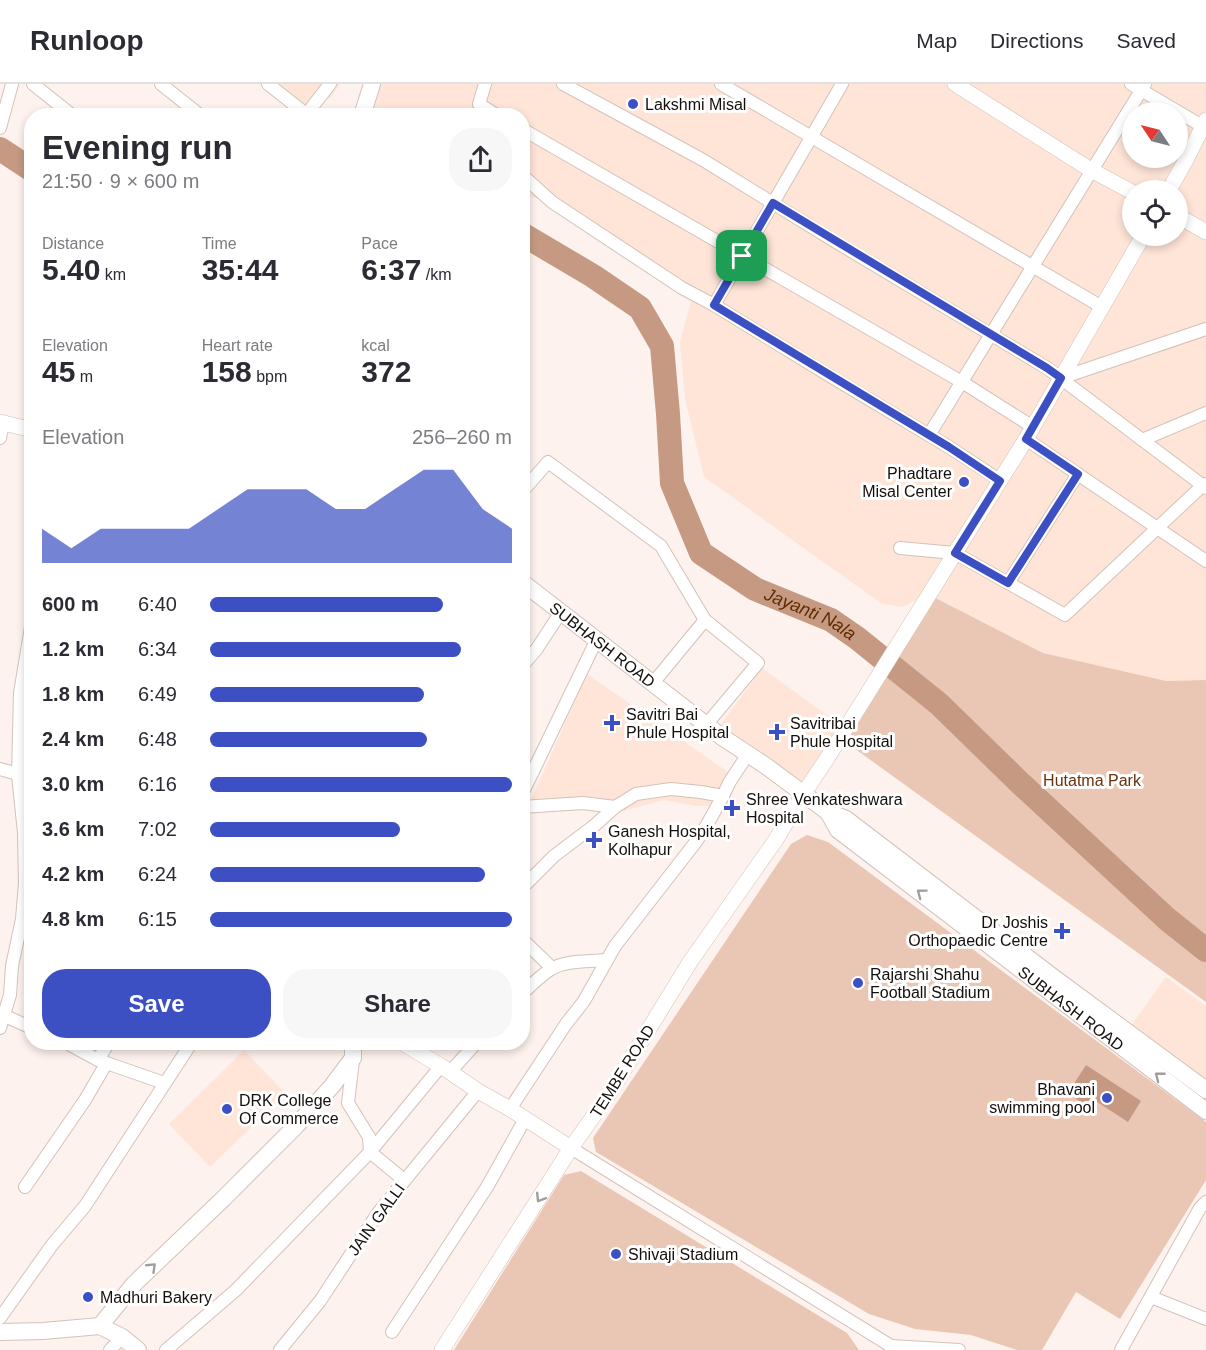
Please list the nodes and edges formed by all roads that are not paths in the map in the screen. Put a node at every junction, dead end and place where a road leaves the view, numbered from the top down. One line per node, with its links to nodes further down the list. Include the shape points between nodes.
1 (12, 84): 20 (street)
2 (33, 84): 13 (street)
3 (162, 84): 14 (street)
4 (268, 84): 15 (street)
5 (330, 84): 16 (street)
6 (372, 84): 17 (main road)
7 (485, 84): 18 (street)
8 (563, 84): 27 (street)
9 (721, 84): 22 (street)
10 (842, 84): 22 (street)
11 (955, 84): 23 (street)
12 (1139, 86): 19 (street); 23 (street)
13 (63, 108)
14 (191, 108)
15 (298, 108)
16 (311, 108)
17 (364, 108)
18 (482, 108)
19 (1204, 123): 24 (street)
20 (0, 128)
21 (530, 134): 31 (street)
22 (812, 136): 27 (street); 32 (street)
23 (1091, 170): 26 (street); 32 (street)
24 (1175, 180)
25 (530, 182): 33 (street, via 552,202)
26 (1122, 187)
27 (773, 203): 31 (street); 36 (street)
28 (1188, 222): 29 (street)
29 (1206, 232)
30 (1137, 246): 34 (street, TEMBE ROAD)
31 (742, 256): 33 (street); 38 (street)
32 (1033, 266): 34 (street); 36 (street)
33 (714, 305): 43 (street)
34 (1102, 307): 37 (street, TEMBE ROAD)
35 (1206, 328): 37 (street)
36 (992, 334): 37 (street); 38 (street)
37 (1061, 378): 42 (street, TEMBE ROAD); 44 (street)
38 (962, 382): 42 (street); 43 (street)
39 (1206, 413): 44 (street)
40 (1, 428): 41 (street)
41 (24, 429)
42 (1030, 433): 45 (street); 46 (street, TEMBE ROAD)
43 (929, 435): 46 (street)
44 (1142, 440): 48 (street)
45 (1078, 474): 49 (street); 53 (street)
46 (1000, 481): 51 (street, TEMBE ROAD)
47 (530, 483): 56 (street, via 548,462 660,546)
48 (1205, 486): 49 (street)
49 (1158, 528): 52 (street); 53 (street, via 1065,615)
50 (900, 548): 51 (street)
51 (955, 553): 53 (street); 67 (street, TEMBE ROAD)
52 (1206, 561)
53 (1008, 583)
54 (530, 588): 55 (main road, SUBHASH ROAD)
55 (561, 612): 57 (main road, SUBHASH ROAD); 58 (street)
56 (705, 620): 60 (street); 61 (street, via 758,663)
57 (597, 639): 60 (main road, SUBHASH ROAD); 66 (street)
58 (530, 657)
59 (24, 669): 64 (street)
60 (653, 683): 61 (main road, SUBHASH ROAD)
61 (706, 725): 62 (main road, SUBHASH ROAD)
62 (748, 754): 67 (main road, SUBHASH ROAD); 68 (street)
63 (0, 770): 64 (street)
64 (18, 775): 65 (street); 72 (street)
65 (24, 776)
66 (530, 777)
67 (804, 793): 71 (main road, SUBHASH ROAD); 95 (street, TEMBE ROAD)
68 (723, 796): 70 (street, via 656,790 636,794); 76 (street, via 695,843)
69 (530, 806): 70 (street, via 584,803)
70 (615, 807): 73 (street)
71 (828, 812): 90 (main road, SUBHASH ROAD, via 846,819); 93 (main road, SUBHASH ROAD, one-way to 71, via 838,830)
72 (24, 833)
73 (530, 880)
74 (24, 911): 79 (street)
75 (530, 947): 77 (street)
76 (606, 960): 77 (street); 92 (street, via 584,1000)
77 (552, 968): 78 (street)
78 (530, 986)
79 (2, 1022): 80 (street)
80 (24, 1026)
81 (79, 1050): 87 (street)
82 (106, 1050): 87 (street)
83 (187, 1050): 89 (street)
84 (353, 1050): 96 (street, via 348,1103 369,1137); 103 (main road, one-way to 84, via 134,1284 296,1126 332,1086)
85 (414, 1050): 88 (street)
86 (468, 1050): 88 (street)
87 (102, 1062): 89 (street); 98 (street, via 85,1100)
88 (446, 1069): 91 (street); 96 (street)
89 (164, 1083): 101 (street, via 85,1206)
90 (1206, 1090)
91 (478, 1091): 92 (street); 97 (street, JAIN GALLI)
92 (510, 1109): 94 (street)
93 (1206, 1111)
94 (525, 1119): 95 (street); 105 (street, via 487,1187)
95 (571, 1148): 107 (street); 112 (street, TEMBE ROAD, one-way to 112)
96 (370, 1152): 97 (street); 110 (street, via 236,1290)
97 (404, 1180): 111 (street, JAIN GALLI, via 320,1301)
98 (25, 1187)
99 (1206, 1202): 100 (street)
100 (1151, 1297): 102 (street); 114 (street)
101 (0, 1318)
102 (1206, 1319)
103 (100, 1326): 104 (main road); 106 (main road)
104 (0, 1332)
105 (392, 1332)
106 (122, 1337): 108 (street); 109 (main road)
107 (891, 1348): 113 (street)
108 (110, 1350)
109 (138, 1350)
110 (166, 1350)
111 (280, 1350)
112 (442, 1350)
113 (959, 1350)
114 (1121, 1350)

